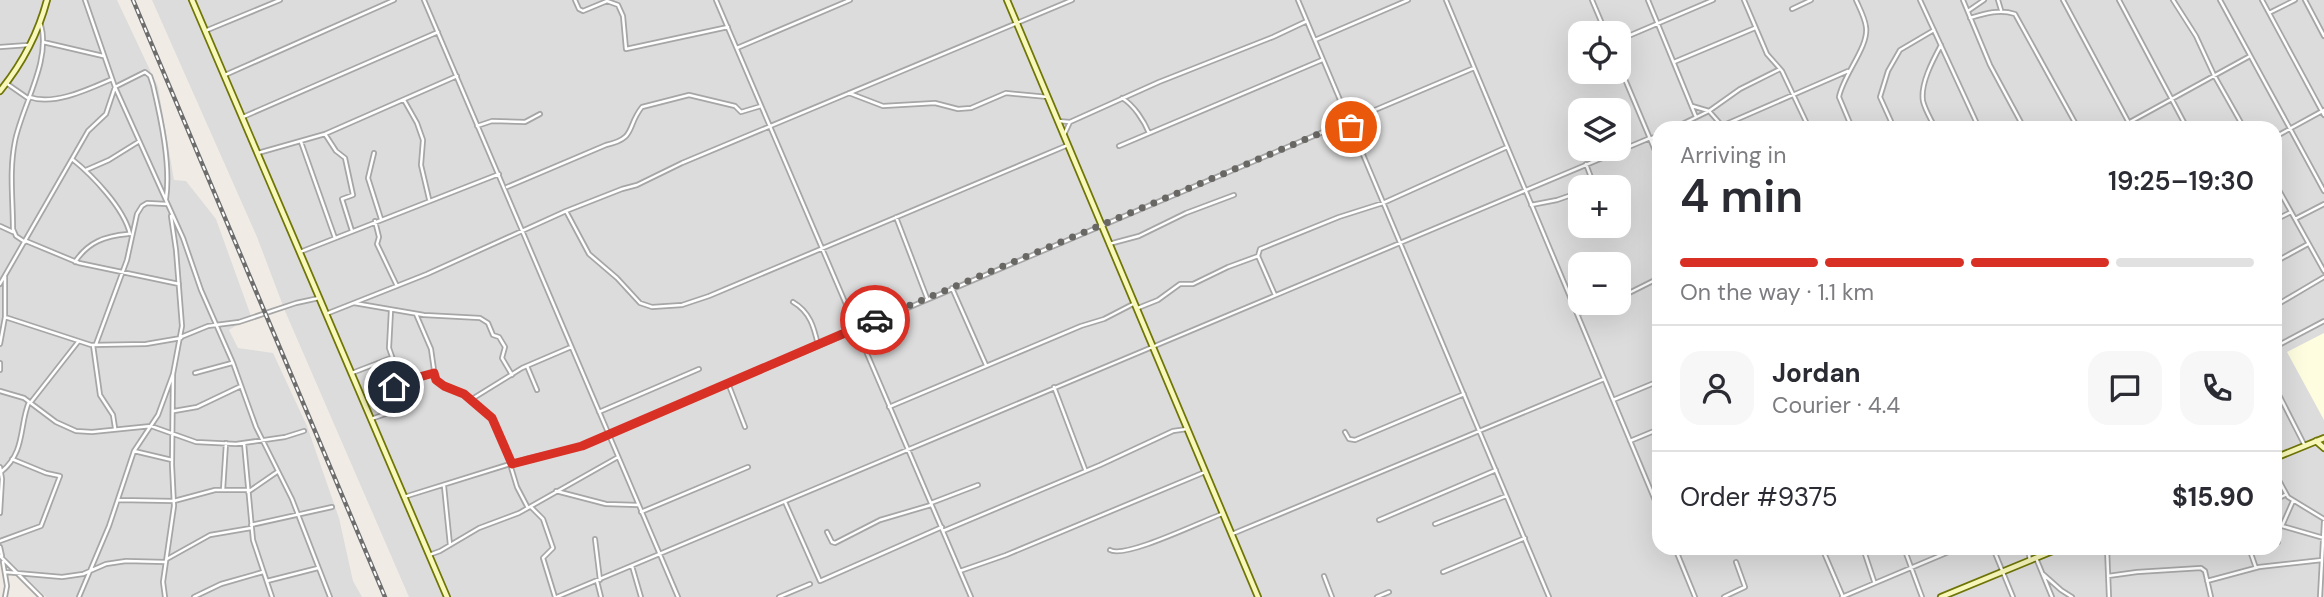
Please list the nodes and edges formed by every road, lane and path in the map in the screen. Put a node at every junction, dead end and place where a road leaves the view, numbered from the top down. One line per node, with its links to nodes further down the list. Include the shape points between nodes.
1 (47, 0): 41 (street)
2 (85, 0): 56 (street)
3 (192, 0): 46 (street)
4 (279, 0): 46 (street)
5 (394, 0): 63 (street)
6 (424, 0): 47 (street)
7 (575, 0): 42 (street, via 583,10 607,1 618,5 626,49)
8 (716, 0): 42 (street)
9 (850, 0): 55 (street)
10 (1007, 0): 39 (street)
11 (1072, 0): 39 (street)
12 (1298, 0): 37 (street)
13 (1408, 0): 50 (street)
14 (1446, 0): 60 (street)
15 (1592, 0): 38 (street)
16 (1648, 0): 40 (street)
17 (1713, 0): 40 (street)
18 (1744, 0): 43 (street)
19 (1811, 0): 32 (street)
20 (1856, 0): 62 (street, via 1866,31)
21 (1920, 0): 45 (street)
22 (1963, 0): 33 (street)
23 (1984, 0): 33 (street)
24 (1998, 0): 34 (street)
25 (2119, 0): 78 (street)
26 (2173, 0): 65 (street)
27 (2220, 0): 57 (street)
28 (2262, 0): 35 (street)
29 (2295, 0): 35 (street)
30 (2305, 0): 44 (street)
31 (2064, 1): 100 (street)
32 (1792, 9)
33 (1968, 11): 36 (street)
34 (2002, 11): 36 (street); 99 (street, via 2018,17)
35 (2269, 13): 82 (street)
36 (1970, 18): 98 (street)
37 (1307, 21): 50 (street); 77 (street)
38 (1600, 21)
39 (1017, 23): 73 (street); 75 (street)
40 (1657, 24): 48 (street); 59 (street)
41 (41, 25): 51 (street); 52 (street)
42 (728, 27): 55 (street)
43 (1755, 28): 59 (street); 61 (street)
44 (2322, 28): 49 (street)
45 (1934, 30): 53 (street); 95 (street, via 1900,50 1888,71 1880,97)
46 (205, 31): 63 (street)
47 (438, 32): 66 (street); 86 (street)
48 (1631, 35)
49 (2324, 36)
50 (1315, 40): 58 (street)
51 (43, 42): 56 (street); 76 (street)
52 (30, 45): 54 (street); 69 (street)
53 (1941, 46): 96 (street, via 1923,93); 97 (street)
54 (0, 47)
55 (737, 48): 80 (street)
56 (103, 56): 67 (street)
57 (2250, 56): 65 (street); 107 (street)
58 (1323, 60): 89 (street); 110 (street)
59 (1674, 62): 81 (street)
60 (1474, 68): 89 (street); 118 (street)
61 (1780, 69): 74 (street); 83 (street)
62 (1848, 71): 64 (street); 68 (street)
63 (225, 75): 86 (street)
64 (1835, 75): 68 (street); 74 (street)
65 (2214, 75): 78 (street); 103 (street)
66 (458, 76): 79 (street); 105 (street)
67 (112, 79): 71 (street); 76 (street, via 47,100)
68 (1844, 80): 94 (street, via 1839,97)
69 (6, 83): 72 (street); 76 (street)
70 (1627, 84): 112 (street)
71 (115, 87): 113 (street); 121 (street, via 106,114 88,131); 133 (street, via 147,72 150,76 169,176)
72 (0, 91)
73 (849, 93): 75 (street, via 883,106 935,103 958,110 1006,93); 106 (street)
74 (1795, 95): 92 (street); 93 (street)
75 (1048, 97): 88 (street)
76 (29, 98): 149 (street, via 12,160)
77 (1122, 98): 104 (street); 110 (street)
78 (2171, 99): 101 (street); 102 (street)
79 (404, 100): 109 (street); 132 (street, via 423,140 421,165)
80 (761, 106): 106 (street); 126 (street, via 741,112 736,106 689,94 642,107 621,141)
81 (1692, 106): 83 (street); 87 (street)
82 (2323, 110): 85 (street); 107 (street)
83 (1709, 111): 87 (street); 91 (street)
84 (540, 114): 105 (street, via 525,122 492,121)
85 (2324, 116)
86 (243, 117): 119 (street)
87 (1696, 117): 90 (street)
88 (1058, 121): 104 (street); 111 (street)
89 (1349, 121): 134 (street); 145 (street)
90 (1688, 121)
91 (1718, 121)
92 (1736, 121)
93 (1806, 121)
94 (1849, 121)
95 (1891, 121)
96 (1932, 121)
97 (1976, 121)
98 (2020, 121)
99 (2074, 121)
100 (2128, 121)
101 (2132, 121)
102 (2182, 121)
103 (2240, 121)
104 (1070, 122): 111 (street)
105 (477, 126): 124 (street)
106 (770, 126): 137 (street); 156 (street)
107 (2291, 128): 108 (street); 128 (street)
108 (2282, 132)
109 (325, 134): 114 (street); 148 (street, via 345,158 353,195 342,199)
110 (1149, 134): 117 (street)
111 (1064, 135): 116 (street)
112 (1650, 138): 115 (street); 122 (street)
113 (138, 142): 123 (street); 133 (street)
114 (301, 142): 119 (street); 151 (street)
115 (1652, 142)
116 (1068, 145): 140 (street); 145 (street)
117 (1119, 146)
118 (1507, 147): 127 (street); 134 (street)
119 (258, 153): 157 (street)
120 (374, 153): 142 (street, via 368,178)
121 (72, 159): 123 (street); 152 (street)
122 (1586, 164): 125 (street); 127 (street)
123 (86, 170): 150 (street)
124 (500, 174): 126 (street); 132 (street)
125 (1590, 175)
126 (505, 187): 147 (street)
127 (1525, 190): 136 (street); 153 (street)
128 (2324, 191)
129 (1234, 195): 154 (street, via 1139,236)
130 (1568, 196): 136 (street)
131 (2282, 196): 138 (street)
132 (429, 200): 142 (street)
133 (166, 202): 139 (street); 150 (street, via 142,206)
134 (1383, 203): 153 (street); 158 (street, via 1260,249)
135 (2324, 204): 143 (street)
136 (1531, 205): 171 (street)
137 (566, 211): 147 (street); 156 (street, via 589,254 633,298 652,307 693,303)
138 (2291, 212): 141 (street); 143 (street)
139 (170, 213): 167 (street); 185 (street)
140 (896, 216): 156 (street); 174 (street)
141 (2282, 216)
142 (381, 219): 144 (street)
143 (2295, 219): 155 (street)
144 (375, 221): 148 (street); 168 (street, via 377,244)
145 (1101, 225): 154 (street); 169 (street)
146 (0, 226): 149 (street)
147 (523, 231): 168 (street); 194 (street)
148 (352, 232): 151 (street)
149 (14, 233): 152 (street)
150 (132, 234): 160 (street, via 90,244); 162 (street)
151 (335, 237): 157 (street)
152 (25, 241): 160 (street); 163 (street)
153 (1400, 242): 172 (street); 213 (street)
154 (1109, 244): 178 (street)
155 (2308, 244): 159 (street); 161 (street)
156 (821, 249): 186 (street)
157 (300, 252): 173 (street)
158 (1258, 256): 172 (street); 178 (street, via 1193,284 1180,284 1158,300)
159 (2282, 258)
160 (75, 262): 162 (street)
161 (2324, 271)
162 (123, 273): 167 (street); 191 (street)
163 (5, 276): 166 (street); 183 (street)
164 (2323, 280): 176 (street)
165 (1652, 282): 170 (street)
166 (0, 284)
167 (179, 284): 187 (street)
168 (397, 286): 177 (street)
169 (952, 288): 174 (street); 198 (street)
170 (1631, 292)
171 (1568, 293)
172 (1275, 295): 193 (street)
173 (319, 298): 180 (street); 185 (street)
174 (927, 299): 186 (street)
175 (793, 302): 192 (street, via 811,320)
176 (2282, 302)
177 (353, 303): 179 (street); 180 (street)
178 (1136, 308): 193 (street); 198 (street)
179 (391, 310): 181 (street); 195 (street)
180 (326, 314): 202 (street)
181 (416, 314): 203 (street, via 431,349); 205 (street, via 485,320 505,347 502,358)
182 (1577, 315): 206 (street)
183 (3, 319): 188 (street); 190 (street)
184 (2324, 321): 189 (street)
185 (215, 325): 187 (street); 196 (street)
186 (856, 329): 192 (street); 218 (street)
187 (181, 337): 191 (street, via 146,344); 204 (street)
188 (78, 342): 191 (street); 217 (street)
189 (2282, 343)
190 (0, 344)
191 (95, 344): 226 (street, via 100,396)
192 (818, 345): 207 (street)
193 (1152, 346): 210 (street); 222 (street)
194 (572, 347): 197 (street); 220 (street)
195 (391, 358): 199 (street); 202 (street)
196 (233, 363): 201 (street); 209 (street)
197 (527, 366): 205 (street); 211 (street)
198 (987, 366): 218 (street)
199 (396, 368)
200 (699, 369): 220 (street)
201 (195, 373)
202 (351, 373): 221 (street)
203 (434, 373): 214 (street, via 444,386); 221 (street, via 394,385 400,409)
204 (173, 374): 219 (street); 223 (street)
205 (512, 374): 214 (street)
206 (1604, 379): 215 (street); 228 (street)
207 (728, 383): 224 (street); 233 (street)
208 (1652, 384): 215 (street)
209 (241, 386): 219 (street, via 197,407); 235 (street)
210 (1054, 387): 241 (street); 252 (street)
211 (537, 390)
212 (0, 391): 217 (street)
213 (1464, 394): 228 (street); 230 (street, via 1355,440)
214 (472, 399): 248 (street, via 492,418)
215 (1613, 400): 236 (street)
216 (2282, 401): 240 (street)
217 (31, 402): 226 (street, via 76,431); 246 (street)
218 (888, 407): 241 (street)
219 (174, 411): 232 (street)
220 (599, 412): 233 (street)
221 (371, 419): 265 (street)
222 (1184, 421): 225 (street); 227 (street)
223 (151, 426): 226 (street); 232 (street); 243 (street)
224 (745, 426)
225 (1179, 428): 227 (street); 252 (street)
226 (116, 429)
227 (1188, 429): 255 (street)
228 (1479, 430): 251 (street); 285 (street)
229 (304, 431): 235 (street)
230 (1345, 432)
231 (1652, 432): 236 (street)
232 (174, 434): 238 (street, via 197,442); 247 (street)
233 (608, 434): 245 (street); 248 (street, via 582,446)
234 (2324, 438): 237 (street)
235 (262, 439): 239 (street); 254 (street)
236 (1630, 441): 260 (street)
237 (2316, 441): 240 (street); 242 (street)
238 (226, 443): 239 (street); 259 (street)
239 (244, 443): 261 (street)
240 (2305, 446): 244 (street)
241 (906, 449): 269 (street); 271 (street)
242 (2324, 449)
243 (134, 451): 247 (street); 267 (street)
244 (2282, 455)
245 (618, 457): 262 (street); 272 (street)
246 (12, 459): 253 (street); 289 (street, via 60,476 41,526)
247 (172, 460): 268 (street)
248 (511, 464): 257 (street); 274 (street, via 517,487)
249 (0, 467): 253 (street)
250 (748, 467): 275 (street)
251 (1496, 470): 264 (street); 279 (street)
252 (1086, 471): 283 (street)
253 (1, 472): 276 (street)
254 (278, 472): 261 (street); 277 (street)
255 (1205, 472): 278 (street); 314 (street)
256 (978, 485): 271 (street)
257 (444, 486): 265 (street); 290 (street)
258 (2282, 487): 263 (street)
259 (223, 490): 261 (street); 268 (street)
260 (1652, 490)
261 (248, 491): 282 (street)
262 (556, 491): 272 (street, via 606,504); 274 (street)
263 (2286, 495): 266 (street); 270 (street)
264 (1506, 496): 281 (street); 287 (street)
265 (404, 497): 294 (street)
266 (2282, 497)
267 (118, 499): 268 (street); 317 (street)
268 (174, 501): 308 (street)
269 (784, 501): 283 (street, via 820,581); 293 (street)
270 (2293, 501): 280 (street); 288 (street, via 2282,526)
271 (931, 504): 283 (street); 284 (street, via 880,520 835,543)
272 (638, 505): 275 (street)
273 (332, 507): 277 (street)
274 (530, 508): 290 (street, via 479,528); 338 (street, via 543,519 554,548 543,561)
275 (641, 512): 293 (street)
276 (0, 513)
277 (297, 514): 282 (street); 311 (street)
278 (1223, 514): 285 (street); 292 (street, via 1136,548)
279 (1379, 520)
280 (2324, 520): 288 (street)
281 (1436, 524)
282 (251, 527): 308 (street, via 210,535); 318 (street)
283 (943, 529): 314 (street)
284 (827, 532)
285 (1232, 534): 344 (street)
286 (595, 538): 324 (street)
287 (1525, 538): 319 (street); 347 (street)
288 (2323, 538): 306 (street)
289 (0, 541)
290 (450, 546): 294 (street)
291 (0, 547): 305 (street)
292 (1110, 550)
293 (659, 554): 310 (street); 341 (street)
294 (429, 555): 337 (street)
295 (1678, 555): 348 (street)
296 (1825, 555): 350 (street)
297 (1865, 555): 327 (street)
298 (1906, 555): 312 (street)
299 (1940, 555): 312 (street)
300 (1996, 555): 315 (street)
301 (2031, 555): 307 (street)
302 (2043, 555): 307 (street)
303 (2107, 555): 323 (street)
304 (2251, 555): 313 (street)
305 (1, 558): 316 (street); 321 (street)
306 (2323, 558): 313 (street); 358 (street)
307 (2033, 559): 315 (street); 320 (street)
308 (167, 560): 317 (street, via 106,564); 333 (street)
309 (1736, 562): 349 (street, via 1745,587)
310 (632, 566): 324 (street); 340 (street)
311 (318, 568): 325 (street); 336 (street)
312 (1910, 568): 327 (street); 351 (street)
313 (2256, 568): 326 (street)
314 (960, 571): 343 (street)
315 (2002, 571): 352 (street); 353 (street)
316 (5, 572): 321 (street); 330 (street)
317 (89, 572): 321 (street, via 54,578); 332 (street)
318 (263, 572): 325 (street); 334 (street)
319 (1443, 572)
320 (2041, 572): 354 (street); 355 (street)
321 (15, 573): 331 (street)
322 (1324, 576): 345 (street)
323 (2108, 576): 326 (street, via 2201,568); 356 (street)
324 (598, 580): 338 (street); 339 (street)
325 (267, 581): 335 (street)
326 (2207, 581): 357 (street)
327 (1875, 583): 350 (street)
328 (810, 584): 342 (street)
329 (1390, 592): 346 (street)
330 (5, 597)
331 (41, 597)
332 (79, 597)
333 (165, 597)
334 (194, 597)
335 (272, 597)
336 (330, 597)
337 (447, 597)
338 (556, 597)
339 (601, 597)
340 (641, 597)
341 (678, 597)
342 (779, 597)
343 (971, 597)
344 (1258, 597)
345 (1332, 597)
346 (1377, 597)
347 (1549, 597)
348 (1695, 597)
349 (1724, 597)
350 (1842, 597)
351 (1922, 597)
352 (1941, 597)
353 (2013, 597)
354 (2052, 597)
355 (2072, 597)
356 (2109, 597)
357 (2211, 597)
358 (2320, 597)

